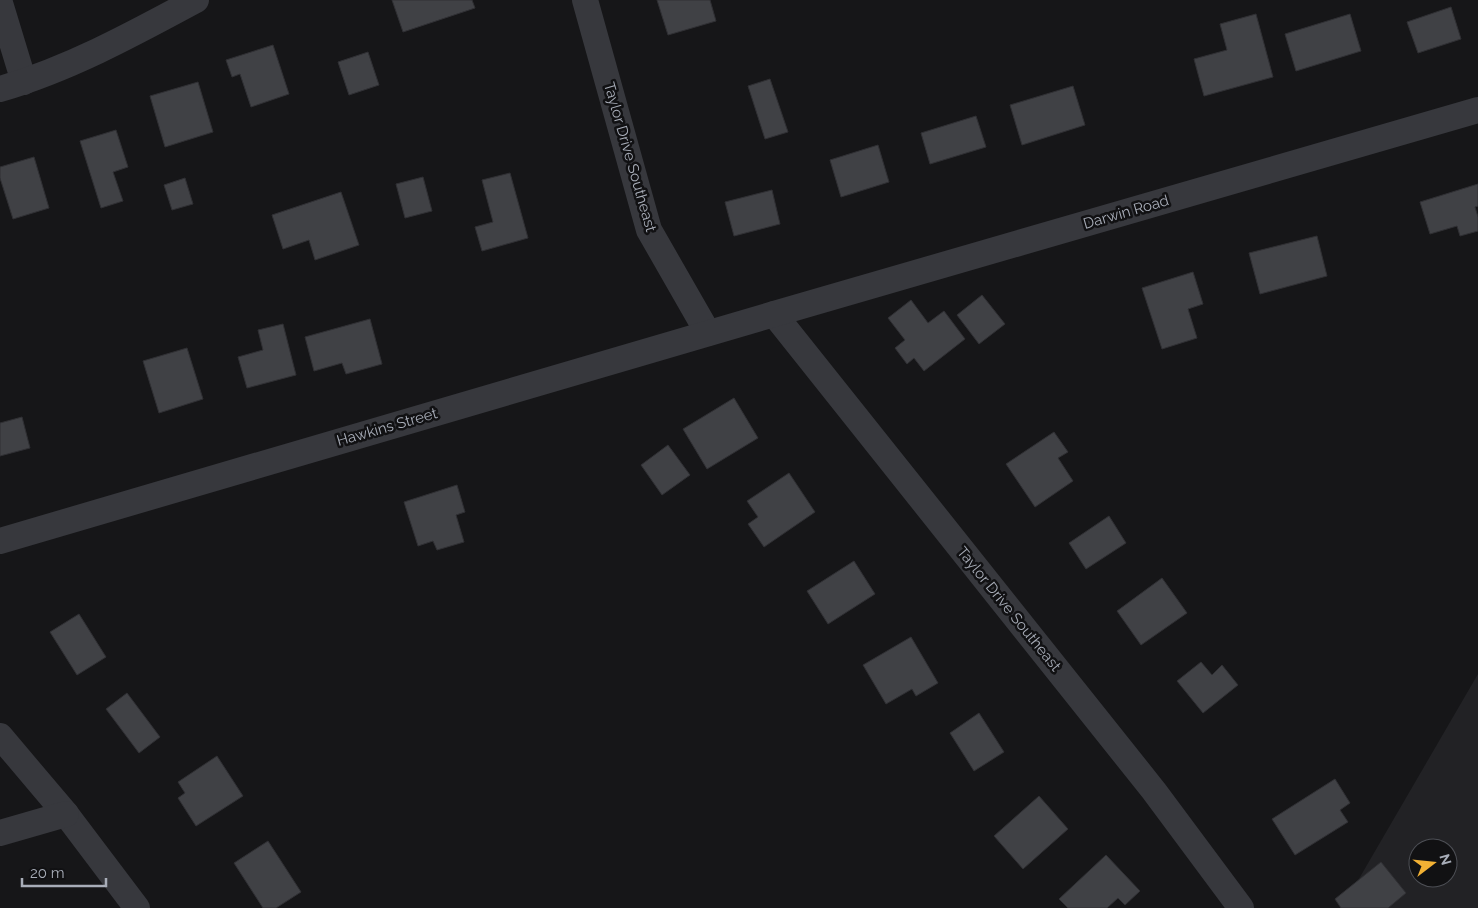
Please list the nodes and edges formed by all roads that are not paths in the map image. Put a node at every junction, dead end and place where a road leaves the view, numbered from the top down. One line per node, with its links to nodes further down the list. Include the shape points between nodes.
1 (196, 0): 4 (street, via 118,42)
2 (585, 0): 7 (street, Taylor Drive Southeast, via 649,230)
3 (0, 3): 4 (street)
4 (12, 85)
5 (1478, 110): 6 (street, Darwin Road)
6 (774, 314): 7 (street, Hawkins Street); 13 (street, Taylor Drive Southeast, via 1154,791)
7 (708, 333): 8 (street, Hawkins Street)
8 (0, 541)
9 (0, 736): 10 (street)
10 (66, 814): 11 (street); 12 (street)
11 (0, 833)
12 (137, 908)
13 (1241, 908)

